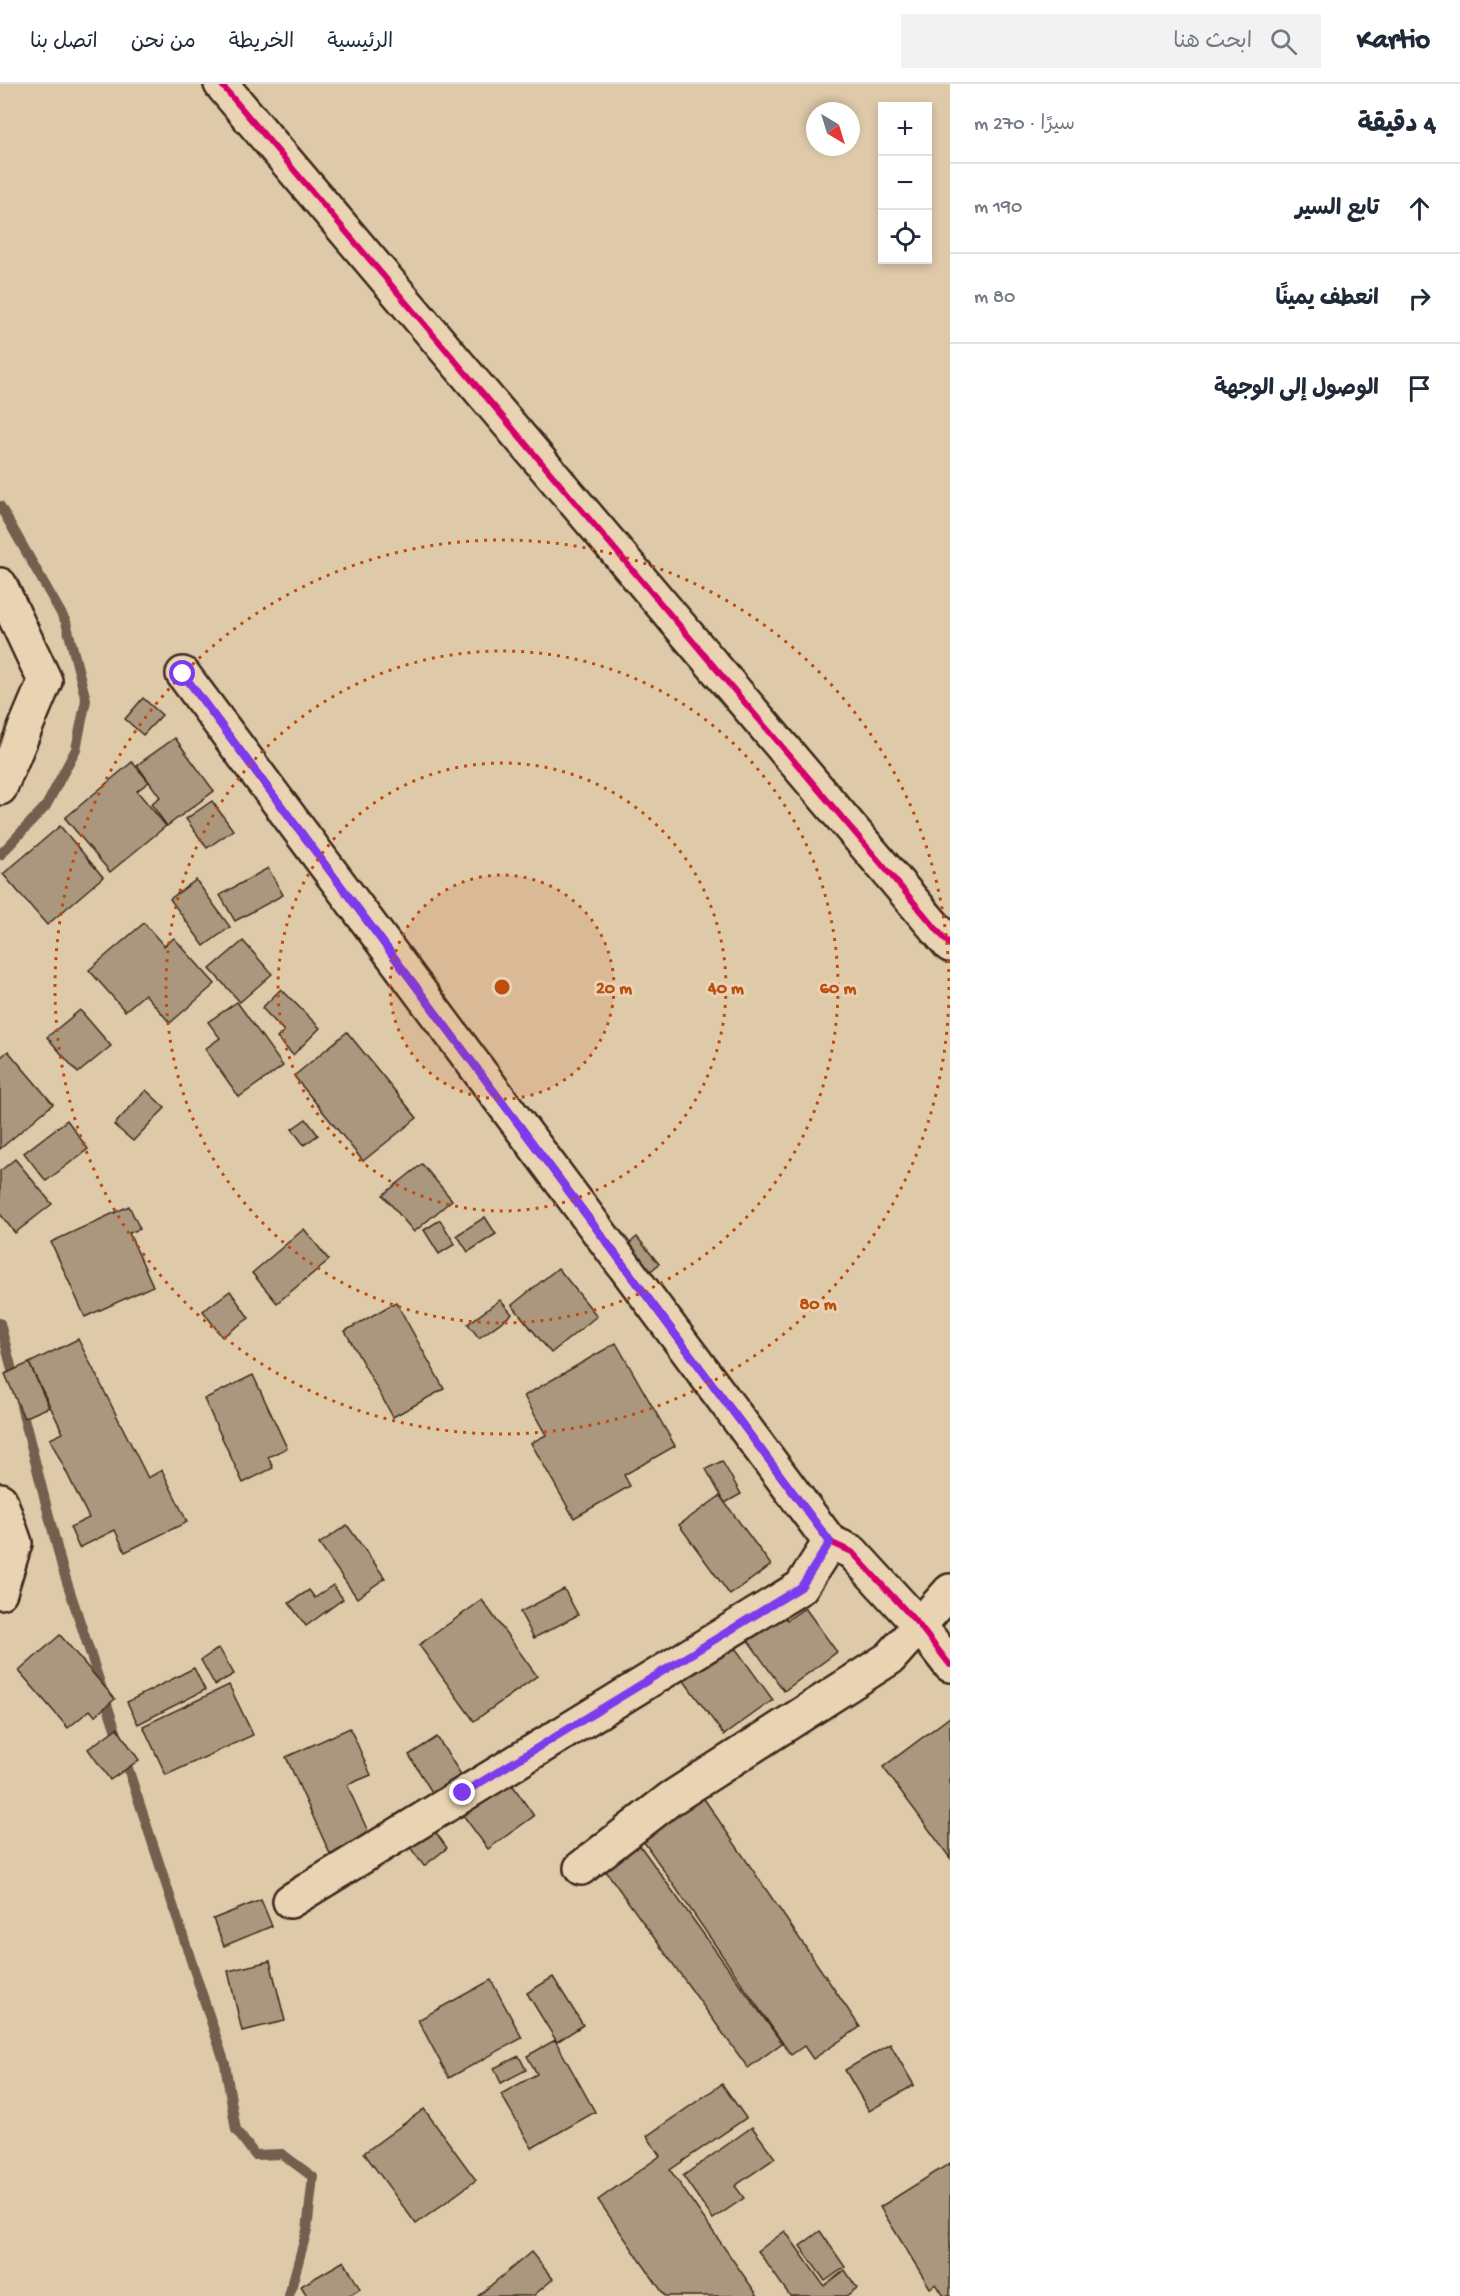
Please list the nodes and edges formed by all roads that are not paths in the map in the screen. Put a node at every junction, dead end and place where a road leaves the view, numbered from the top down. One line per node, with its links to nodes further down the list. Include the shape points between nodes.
1 (220, 84): 5 (street)
2 (0, 585): 4 (street, via 45,681)
3 (183, 674): 7 (street)
4 (0, 788)
5 (950, 945)
6 (0, 1500): 9 (street, via 15,1543)
7 (830, 1542): 10 (street, via 852,1552); 13 (street, via 801,1587)
8 (950, 1591): 10 (street)
9 (0, 1592)
10 (919, 1625): 11 (street); 12 (street, via 890,1658 670,1799)
11 (950, 1665)
12 (581, 1868)
13 (290, 1901)

